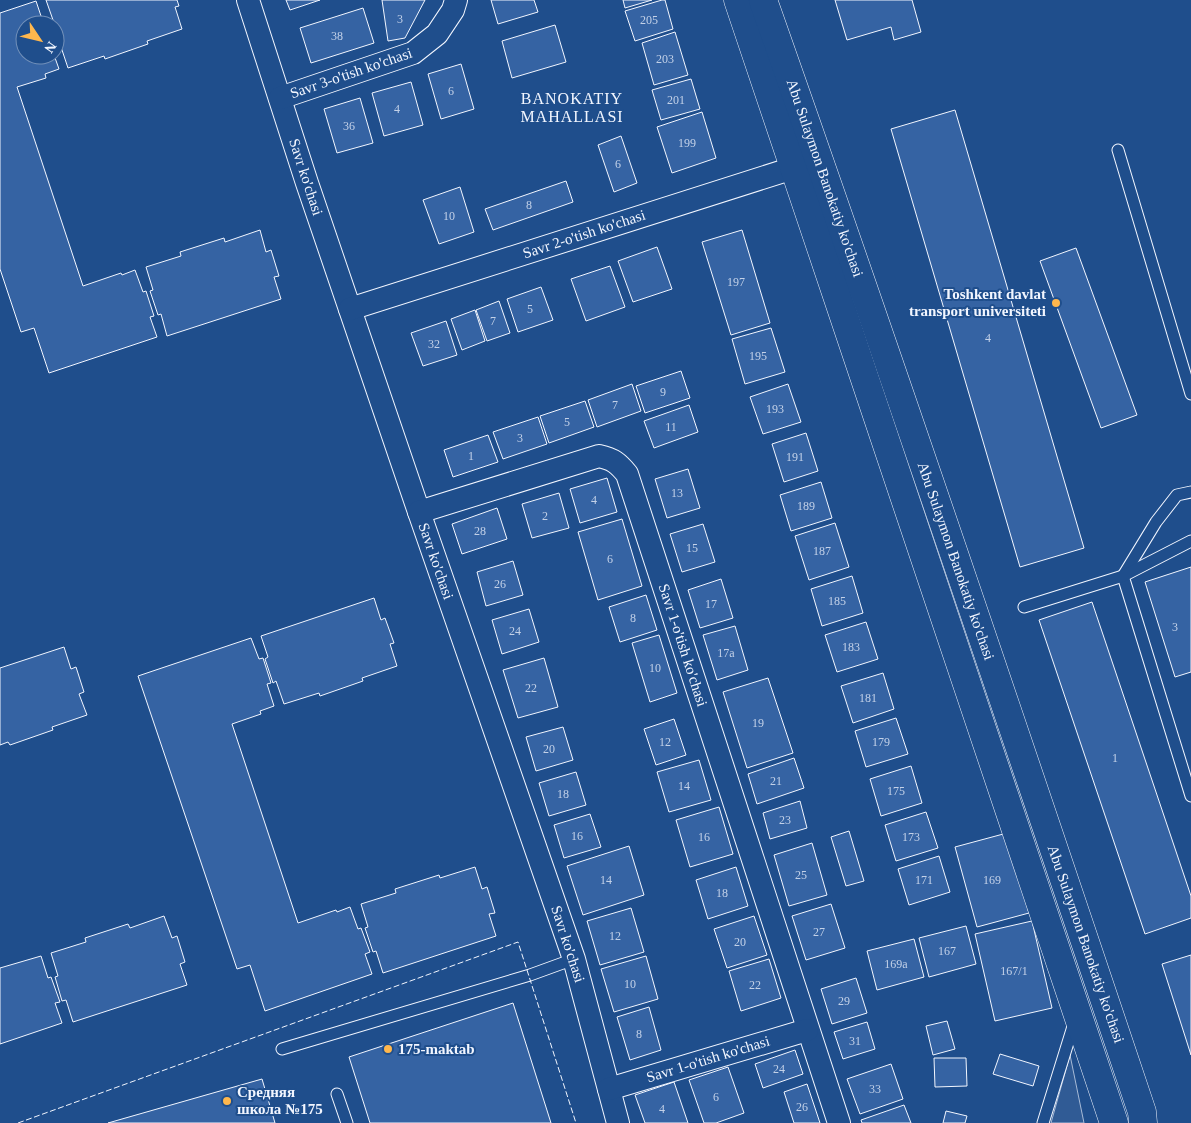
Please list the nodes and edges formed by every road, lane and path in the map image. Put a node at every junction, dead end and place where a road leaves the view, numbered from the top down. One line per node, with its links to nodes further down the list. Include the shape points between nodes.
1 (248, 0): 5 (street, Savr ko'chasi)
2 (456, 0): 5 (street, Savr 3-o'tish ko'chasi, via 450,16 437,34 413,54)
3 (738, 0): 7 (main road, Abu Sulaymon Banokatiy ko'chasi)
4 (763, 0): 7 (main road, Abu Sulaymon Banokatiy ko'chasi)
5 (280, 98): 8 (street, Savr ko'chasi)
6 (1118, 150): 9 (lane)
7 (806, 164): 8 (street, Savr 2-o'tish ko'chasi); 17 (main road, Abu Sulaymon Banokatiy ko'chasi); 27 (main road, Abu Sulaymon Banokatiy ko'chasi, via 1075,910)
8 (350, 309): 11 (street, Savr ko'chasi)
9 (1191, 394)
10 (1191, 492): 13 (lane, via 1177,496 1156,522)
11 (419, 512): 16 (street, Savr ko'chasi); 18 (street, Savr 1-o'tish ko'chasi, via 599,456 618,462 627,474)
12 (1191, 541): 13 (lane)
13 (1123, 576): 14 (lane); 15 (lane)
14 (1024, 606)
15 (1191, 796)
16 (574, 959): 19 (lane); 20 (street, Savr ko'chasi)
17 (1077, 1013): 25 (lane); 26 (main road, Abu Sulaymon Banokatiy ko'chasi)
18 (807, 1030): 20 (street, Savr 1-o'tish ko'chasi); 24 (street, Savr 1-o'tish ko'chasi)
19 (282, 1049)
20 (609, 1089): 23 (street, Savr ko'chasi)
21 (337, 1094): 22 (lane)
22 (347, 1123)
23 (618, 1123)
24 (839, 1123)
25 (1043, 1123)
26 (1114, 1123)
27 (1143, 1123)

